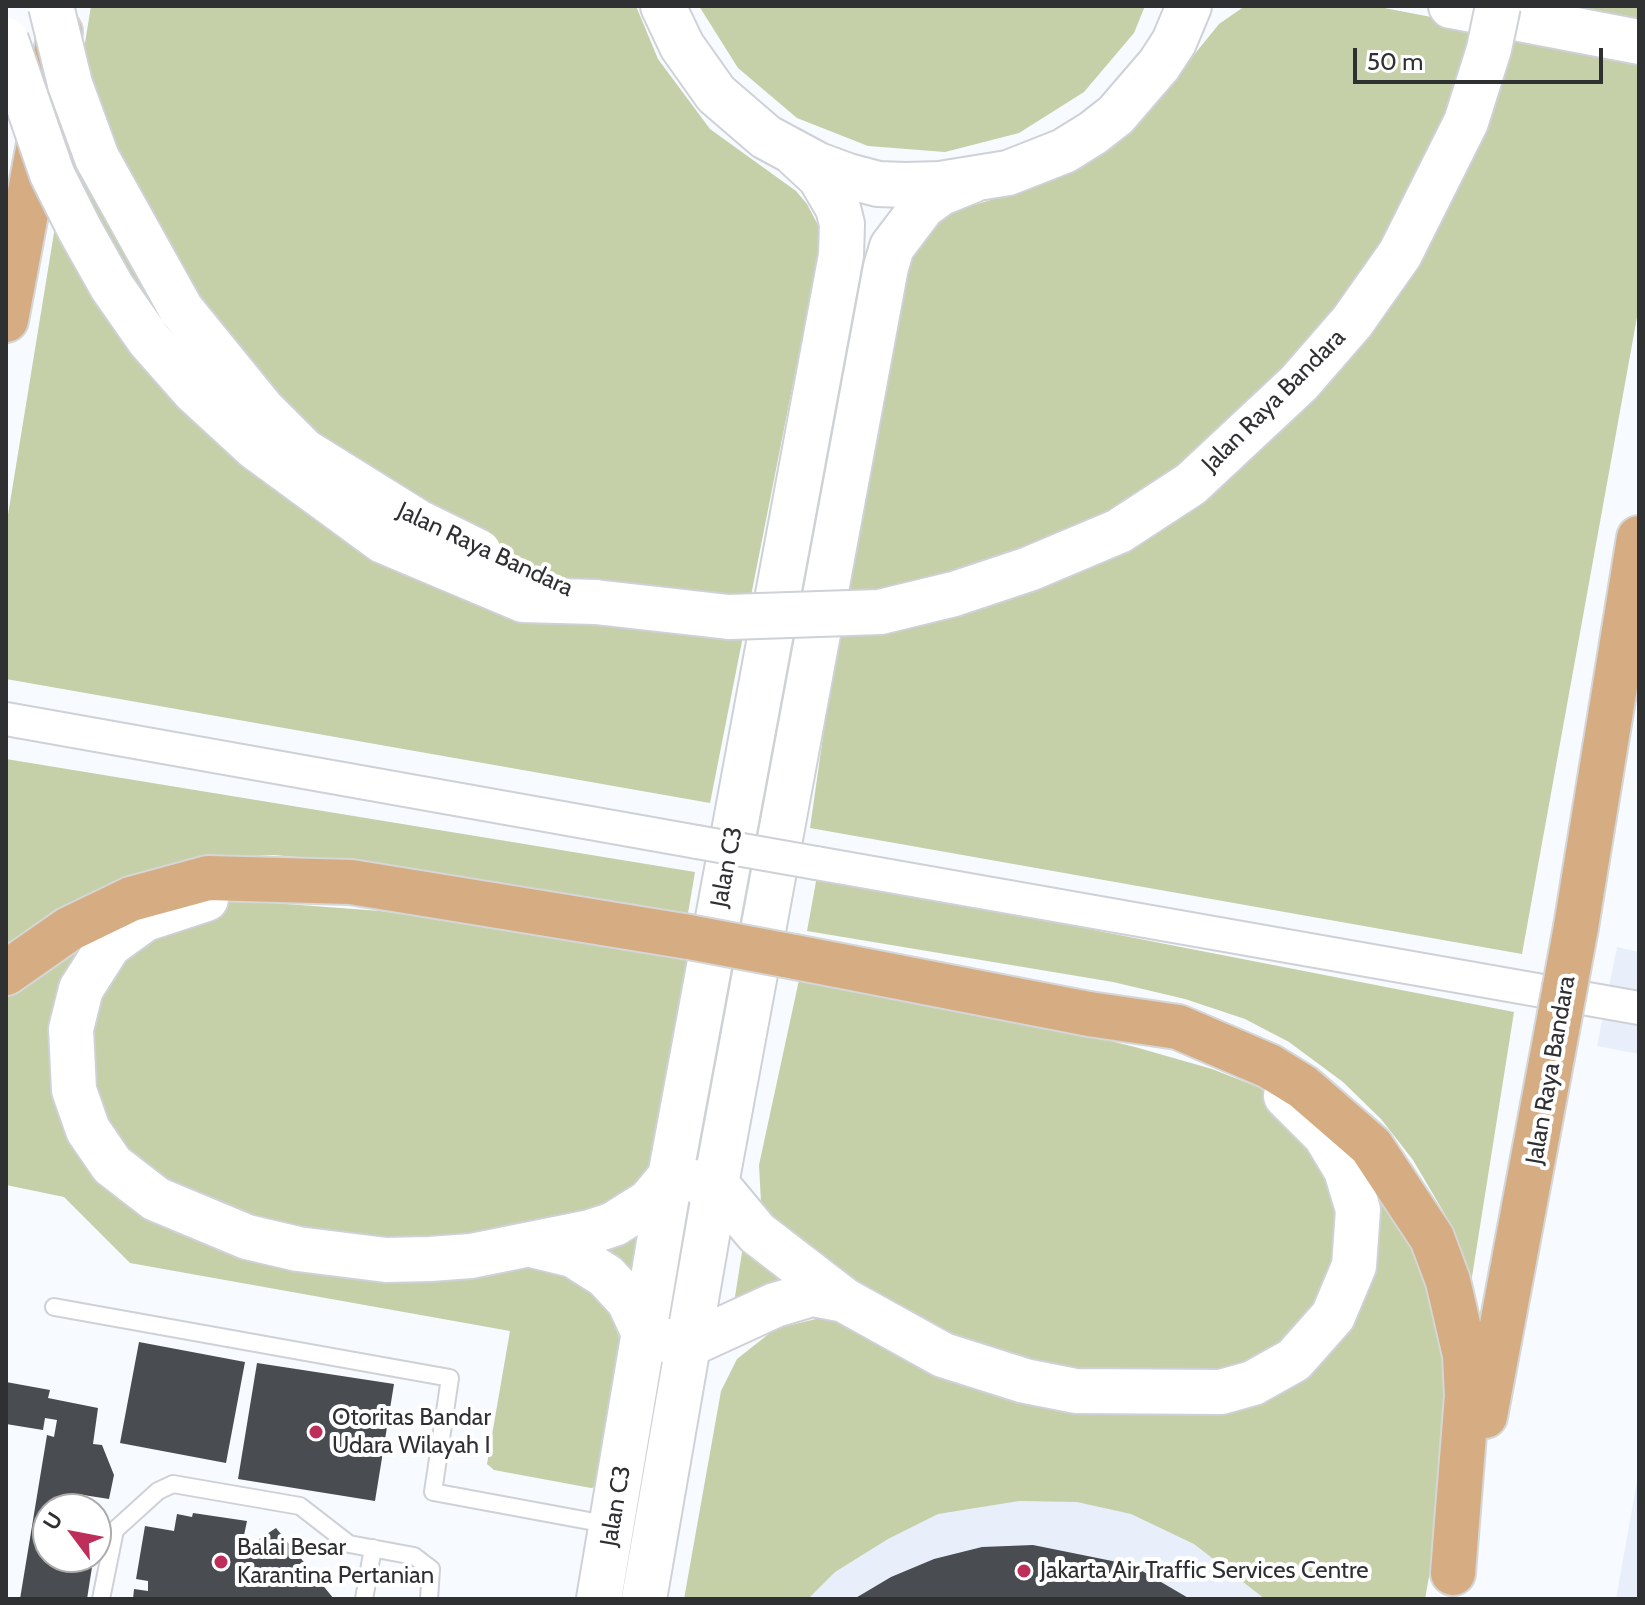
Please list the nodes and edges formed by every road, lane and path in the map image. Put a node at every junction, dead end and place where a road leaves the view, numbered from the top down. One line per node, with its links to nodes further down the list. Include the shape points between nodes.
1 (51, 6): 13 (street, Jalan Raya Bandara, bridge, via 70,84 97,158 181,309 263,410 304,451 418,522)
2 (64, 6): 11 (main road)
3 (663, 6): 9 (street, via 682,46 716,94 766,137)
4 (1451, 6): 8 (street)
5 (1498, 6): 13 (street, Jalan Raya Bandara, bridge, via 1466,122 1400,254 1352,322 1299,383 1191,484 1119,531 1029,569 880,612 729,617)
6 (1190, 10): 10 (street, via 1151,75 1116,115 1039,162)
7 (6, 40): 13 (street, bridge, via 52,174 80,230 119,298 194,391 256,448 383,541 523,600)
8 (1639, 42)
9 (793, 152): 10 (street, via 878,184); 19 (street, Jalan C3, via 820,177 838,208 841,255)
10 (973, 180): 20 (street, Jalan C3, via 923,206 892,247 886,267)
11 (6, 320)
12 (1639, 538): 28 (main road, Jalan Raya Bandara, bridge, via 1534,1167)
13 (595, 602)
14 (6, 719): 17 (street, bridge)
15 (351, 882): 16 (main road, via 221,878 167,887 69,929); 18 (main road, bridge, via 689,937); 21 (street, via 188,902 145,919 109,945 81,989 71,1029 74,1090 88,1130 112,1165 156,1199 247,1237 386,1260)
16 (6, 973)
17 (1638, 1008)
18 (1089, 1014): 22 (street, via 1180,1044 1259,1079 1308,1115 1338,1153 1358,1210 1358,1247 1346,1291 1314,1341 1276,1372 1221,1392 1076,1391 943,1355); 28 (main road, via 1178,1027 1269,1066 1303,1087 1371,1146 1415,1208 1448,1281 1465,1355 1467,1396)
19 (670, 1177): 20 (street); 21 (street, via 649,1202 614,1224); 24 (street, Jalan C3)
20 (716, 1184): 22 (street, via 757,1233); 25 (street, Jalan C3)
21 (536, 1246): 24 (street, via 573,1255 606,1276 629,1301)
22 (844, 1300): 25 (street, via 812,1294)
23 (54, 1307): 26 (lane, via 450,1378 433,1492)
24 (645, 1336): 25 (street); 26 (street, Jalan C3)
25 (690, 1344): 33 (street, Jalan C3)
26 (613, 1525): 32 (street, Jalan C3)
27 (373, 1548): 29 (lane, via 344,1541 300,1506 173,1484 115,1530); 30 (lane); 31 (lane, via 427,1563 433,1575)
28 (1451, 1586)
29 (101, 1599)
30 (364, 1599)
31 (429, 1599)
32 (599, 1599)
33 (644, 1599)

